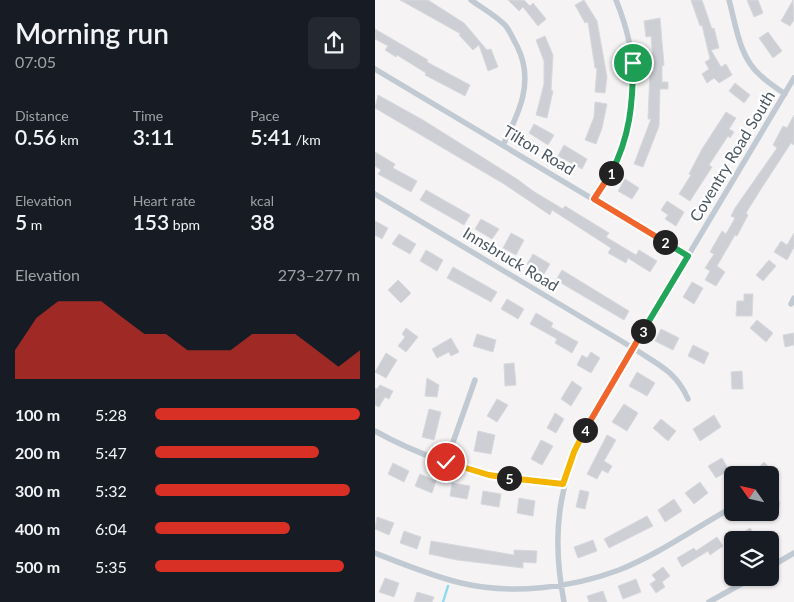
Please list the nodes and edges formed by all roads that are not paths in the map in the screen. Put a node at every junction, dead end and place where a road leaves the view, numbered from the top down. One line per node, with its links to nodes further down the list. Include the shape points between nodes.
1 (471, 0): 7 (street, via 505,26 521,54 526,77 525,93 519,114)
2 (616, 0): 9 (street, via 630,42 633,98 630,125 619,158)
3 (729, 0): 6 (street, via 740,44 751,65)
4 (375, 69): 7 (street, Tilton Road)
5 (794, 78): 6 (street, Coventry Road South)
6 (785, 94): 10 (street, Coventry Road South)
7 (503, 145): 9 (street, Tilton Road)
8 (375, 194): 11 (street, Innsbruck Road)
9 (594, 199): 10 (street, Tilton Road)
10 (688, 256): 11 (street, Coventry Road South)
11 (633, 348): 13 (street, Innsbruck Road, via 674,375 681,382); 16 (street, Coventry Road South, via 589,422)
12 (475, 380): 15 (street)
13 (688, 399)
14 (375, 431): 15 (street, via 423,456)
15 (446, 462): 16 (street, via 489,475)
16 (563, 484): 21 (street, Coventry Road South, via 556,539)
17 (724, 512): 21 (street, via 620,569)
18 (375, 553): 21 (street, via 463,583 541,588)
19 (794, 553): 20 (street)
20 (779, 562)
21 (561, 585): 23 (street, Coventry Road South)
22 (738, 586): 24 (street)
23 (564, 602)
24 (709, 602)

